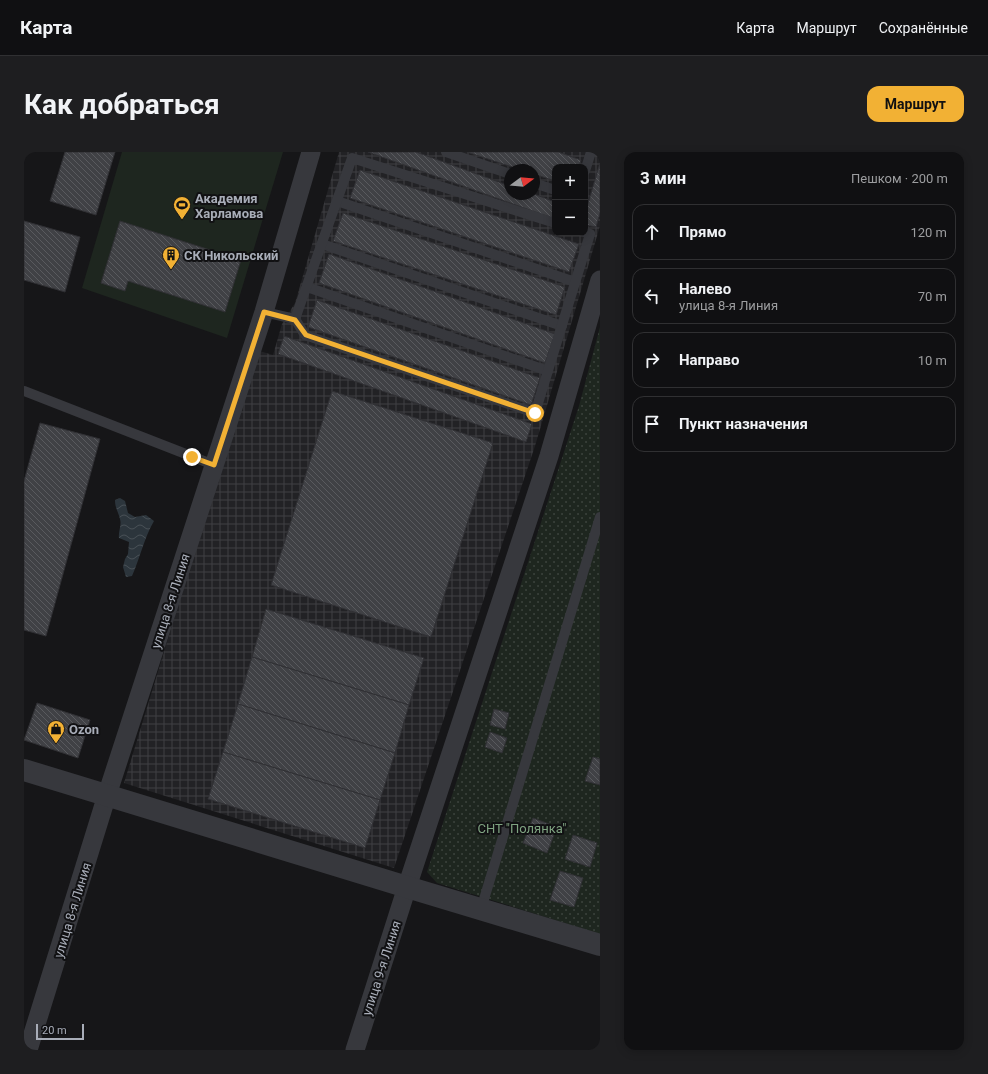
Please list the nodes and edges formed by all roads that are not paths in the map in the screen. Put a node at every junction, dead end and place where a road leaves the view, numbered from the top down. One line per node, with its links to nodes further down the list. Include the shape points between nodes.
1 (311, 152): 15 (street, улица 8-я Линия)
2 (446, 152): 5 (lane)
3 (590, 152): 4 (lane)
4 (587, 164)
5 (504, 172)
6 (540, 184): 7 (lane)
7 (552, 189)
8 (337, 201): 9 (lane, via 352,158); 11 (lane); 13 (lane)
9 (552, 222)
10 (588, 233): 13 (lane, via 590,234)
11 (322, 244): 14 (lane); 17 (lane)
12 (600, 280): 24 (street, улица 9-я Линия, via 548,456)
13 (575, 282): 17 (lane)
14 (307, 287): 16 (lane); 18 (lane)
15 (264, 312): 16 (lane); 20 (street, улица 8-я Линия)
16 (295, 320): 18 (lane, via 306,335 535,413)
17 (562, 326): 18 (lane)
18 (548, 371)
19 (24, 391): 20 (lane)
20 (214, 465): 23 (street, улица 8-я Линия)
21 (600, 517): 25 (lane)
22 (24, 770): 23 (street)
23 (107, 795): 24 (street); 27 (street, улица 8-я Линия)
24 (406, 887): 25 (street); 28 (street, улица 9-я Линия)
25 (481, 909): 26 (street)
26 (600, 945)
27 (28, 1050)
28 (355, 1050)

